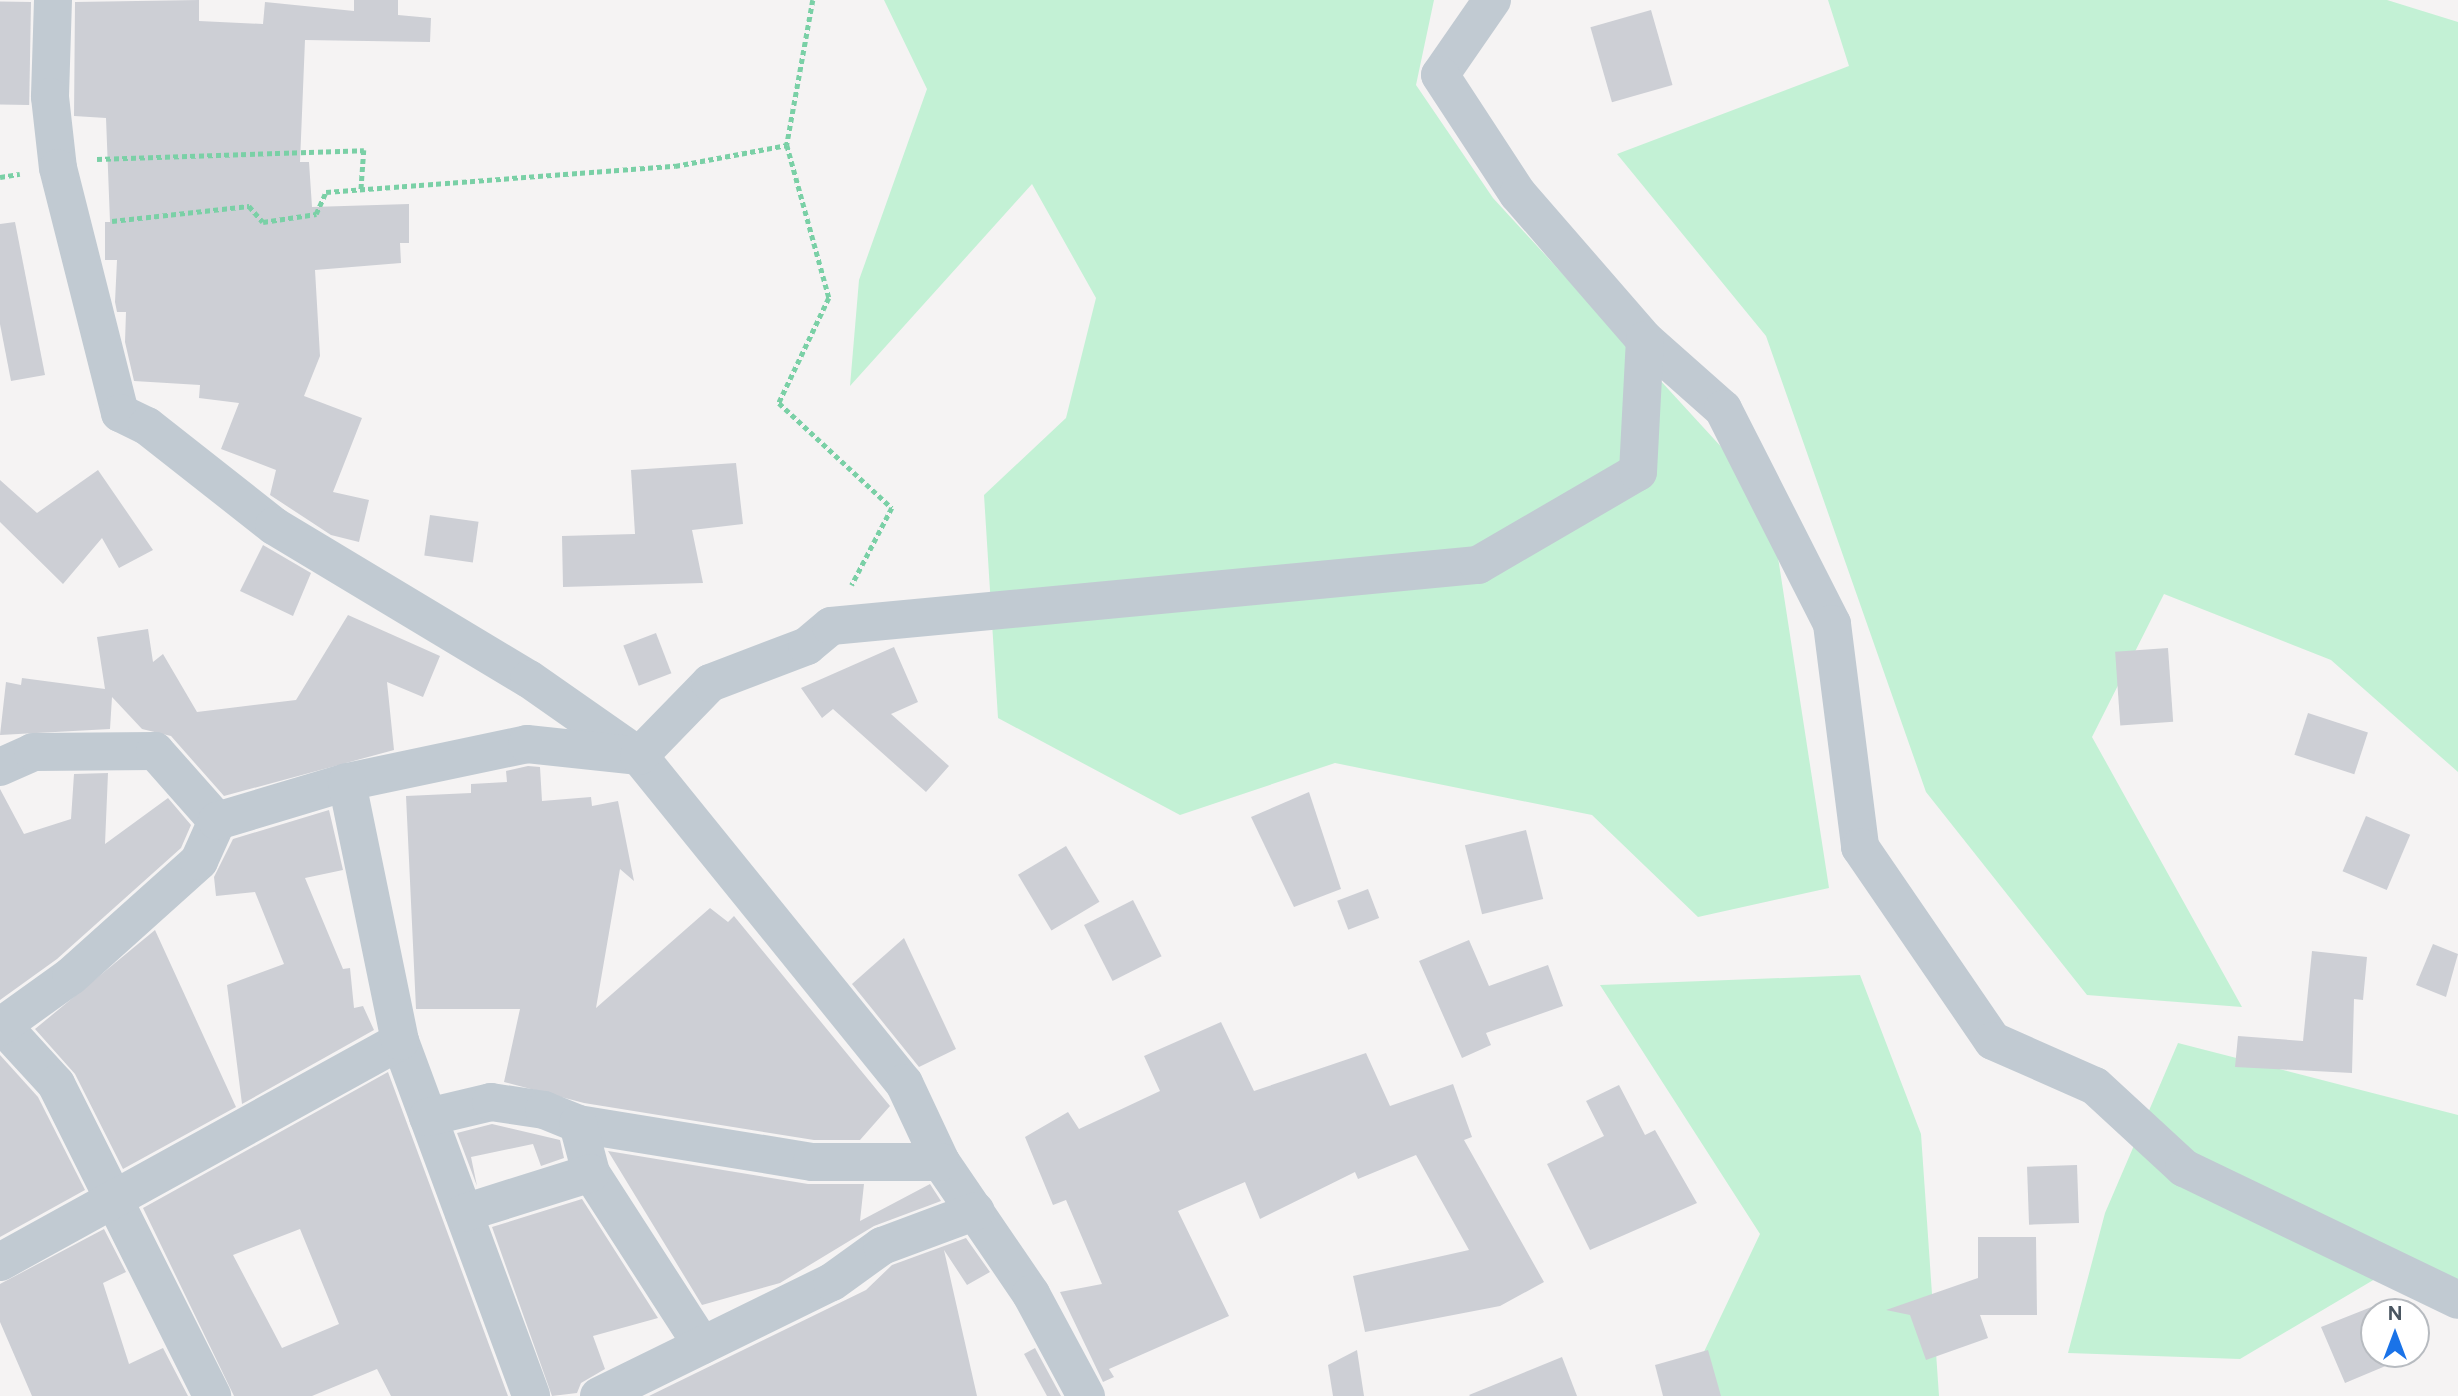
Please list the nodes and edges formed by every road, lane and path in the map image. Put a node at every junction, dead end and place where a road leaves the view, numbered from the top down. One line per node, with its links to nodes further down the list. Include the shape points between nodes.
1 (53, 0): 5 (street, via 50,97)
2 (813, 0): 4 (path)
3 (1492, 0): 9 (street, via 1440,75 1518,194)
4 (787, 145): 7 (path, via 675,166); 10 (path, via 829,298 779,403 892,508)
5 (58, 168): 6 (path); 7 (path, via 107,156 364,149); 8 (street)
6 (0, 177)
7 (361, 192): 8 (path, via 326,192 316,214 263,222 249,206)
8 (76, 225): 11 (street, via 89,307 120,413 147,426 274,526 529,679)
9 (1645, 340): 10 (street, via 1638,472 1478,565); 25 (street, via 1723,409 1832,624 1860,847 1993,1041 2095,1086 2184,1168)
10 (831, 626): 11 (street, via 807,646 710,683)
11 (639, 756): 13 (street, via 527,744); 19 (street, via 859,1022 904,1083)
12 (0, 767): 14 (street, via 33,752 155,751)
13 (347, 782): 14 (street); 16 (street)
14 (217, 821): 15 (street, via 199,861 71,976)
15 (1, 1026): 21 (street, via 56,1084)
16 (400, 1041): 17 (street); 21 (street)
17 (428, 1117): 18 (street, via 491,1102 544,1110); 23 (street)
18 (578, 1124): 19 (street, via 812,1163); 20 (street)
19 (941, 1162): 22 (street)
20 (591, 1173): 23 (street); 26 (street)
21 (111, 1197): 24 (street); 27 (street)
22 (976, 1211): 26 (street, via 882,1246 832,1282); 30 (street)
23 (464, 1213): 28 (street)
24 (0, 1262)
25 (2458, 1300)
26 (702, 1345): 29 (street)
27 (212, 1396)
28 (531, 1396)
29 (599, 1396)
30 (1086, 1396)

